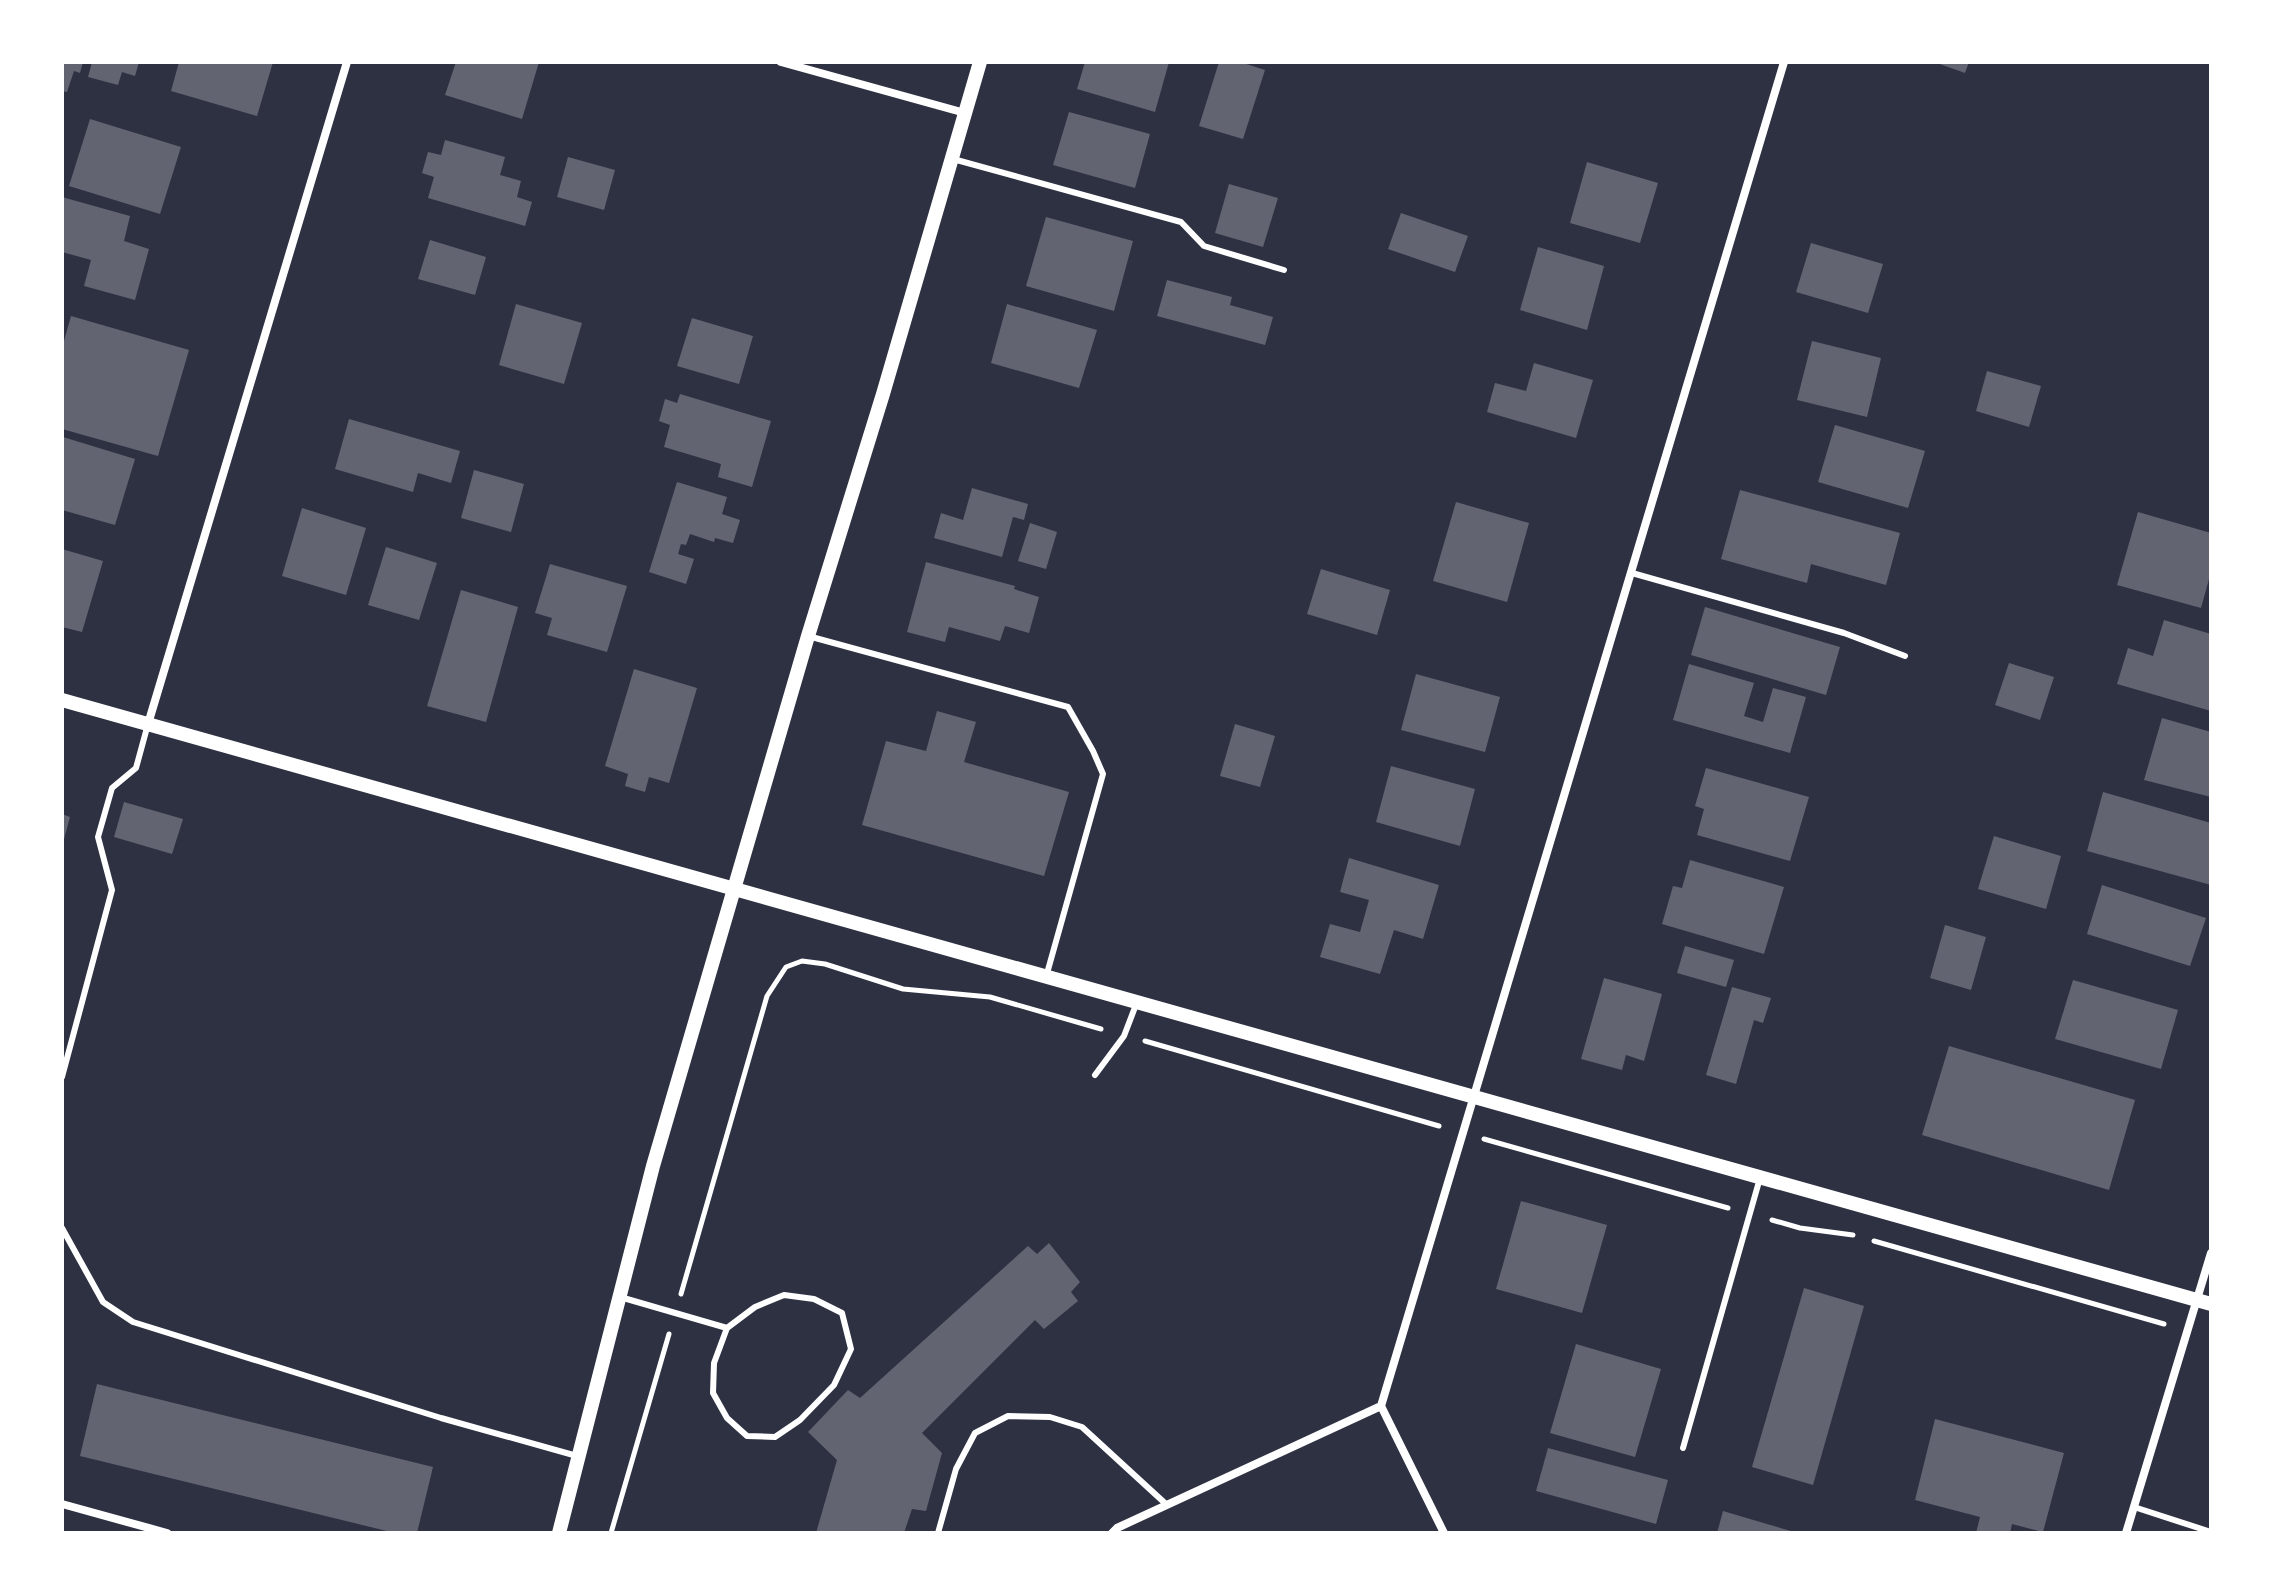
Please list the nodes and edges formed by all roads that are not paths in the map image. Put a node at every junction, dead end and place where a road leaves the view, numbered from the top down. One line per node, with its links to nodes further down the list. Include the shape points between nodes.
1 (347, 62): 12 (street)
2 (781, 62): 5 (street)
3 (980, 62): 5 (street)
4 (1784, 62): 8 (street)
5 (965, 113): 6 (street)
6 (953, 159): 7 (lane, via 1181,222 1204,246); 9 (street)
7 (1284, 270)
8 (1632, 573): 10 (lane, via 1844,633); 18 (street)
9 (808, 636): 13 (street); 14 (lane, via 1068,707 1103,774)
10 (1905, 656)
11 (62, 700): 12 (street)
12 (148, 724): 13 (street); 17 (lane, via 136,768 112,788 98,837 112,890)
13 (735, 890): 14 (street); 22 (street)
14 (1046, 977): 15 (street)
15 (1137, 1002): 16 (lane, via 1124,1036); 18 (street)
16 (1095, 1075)
17 (62, 1077)
18 (1475, 1098): 19 (street); 25 (street)
19 (1760, 1178): 23 (street); 26 (lane)
20 (62, 1228): 27 (lane, via 103,1302 133,1322)
21 (2211, 1253): 23 (street)
22 (620, 1297): 24 (lane); 27 (street)
23 (2204, 1302): 30 (street)
24 (727, 1328): 24 (lane, via 755,1307 784,1295 814,1299 842,1313 851,1349 834,1385 800,1420 775,1437 747,1436 727,1418 713,1393 714,1363)
25 (1381, 1406): 29 (street); 36 (street)
26 (1683, 1448)
27 (579, 1457): 33 (street)
28 (62, 1504): 32 (street)
29 (1167, 1505): 34 (lane, via 1082,1427 1050,1417 1008,1416 975,1433 956,1469); 35 (street)
30 (2134, 1507): 31 (lane); 37 (street)
31 (2211, 1532)
32 (167, 1533)
33 (559, 1533)
34 (938, 1533)
35 (1112, 1533)
36 (1444, 1533)
37 (2126, 1533)

